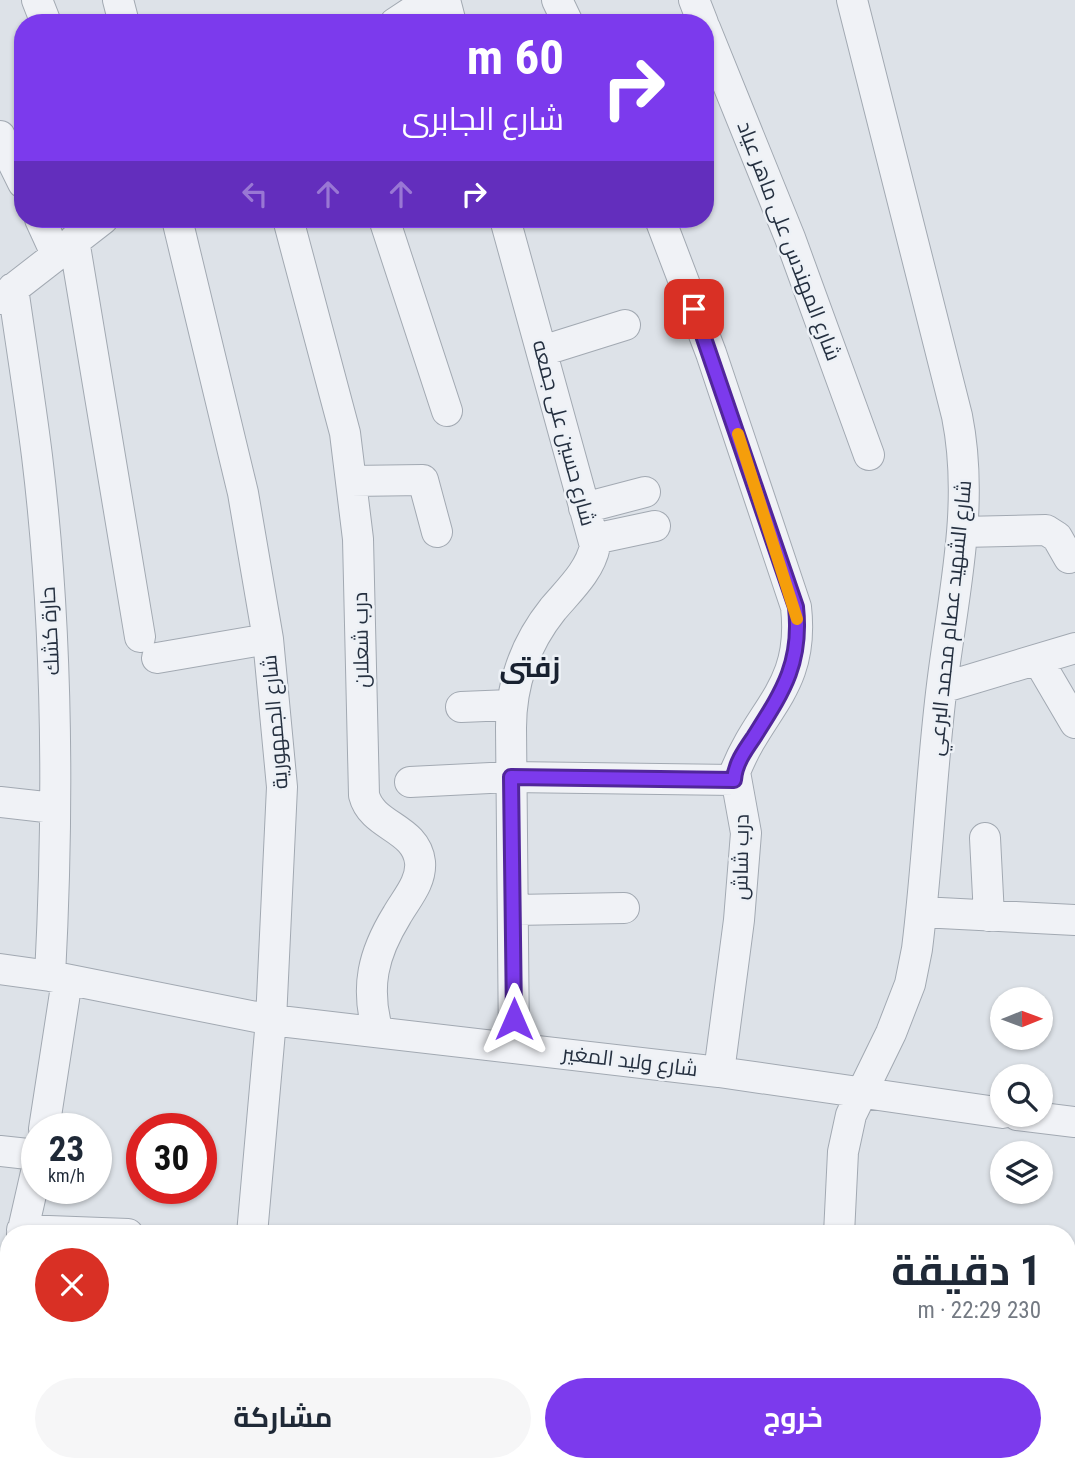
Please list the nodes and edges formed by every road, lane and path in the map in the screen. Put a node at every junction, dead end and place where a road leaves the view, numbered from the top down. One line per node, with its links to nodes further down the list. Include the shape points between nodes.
1 (430, 0): 3 (street)
2 (852, 0): 25 (street, شارع الشهيد عصام محمد البرعي, via 957,416 965,455)
3 (409, 14)
4 (714, 50): 19 (street, شارع المهندس على ماهر عياد, via 790,238)
5 (0, 136): 6 (street)
6 (14, 165)
7 (48, 228): 14 (street)
8 (91, 228): 14 (street)
9 (179, 228): 28 (street, شارع الجمهورية, via 243,493)
10 (290, 228): 20 (street, درب شعلان, via 345,433)
11 (387, 228): 18 (street)
12 (508, 228): 17 (street, شارع حسين على جمعه)
13 (663, 228): 36 (street, via 711,353 796,607 797,652 791,674 738,764)
14 (65, 247): 15 (street); 28 (street, via 149,648)
15 (6, 293): 39 (street, حارة كشك, via 37,458 52,629)
16 (625, 325): 17 (street)
17 (542, 351): 22 (street, شارع حسين على جمعه)
18 (447, 411)
19 (869, 455)
20 (351, 481): 24 (street, via 423,480); 49 (street, درب شعلان, via 358,539 364,796 372,814 410,840 420,864 419,877 386,937 371,978 370,1005)
21 (645, 492): 22 (street)
22 (584, 508): 26 (street, شارع حسين على جمعه)
23 (655, 526): 26 (street)
24 (437, 532)
25 (962, 532): 27 (street, via 1046,530 1057,537); 31 (street, شارع الشهيد عصام محمد البرعي)
26 (594, 539): 32 (street, شارع حسين على جمعه, via 590,562 551,612 524,658)
27 (1069, 558)
28 (268, 639): 48 (street, شارع الجمهورية, via 282,787)
29 (1075, 648): 30 (street)
30 (1038, 660): 31 (street); 34 (street)
31 (942, 688): 43 (street, شارع الشهيد عصام محمد البرعي)
32 (511, 705): 33 (street); 35 (street, شارع حسين على جمعه)
33 (461, 707)
34 (1075, 723)
35 (511, 777): 36 (street); 37 (street); 42 (street, شارع حسين على جمعه)
36 (734, 780): 51 (street, درب شاش, via 746,833 740,920)
37 (410, 782)
38 (0, 802): 39 (street)
39 (54, 808): 47 (street, حارة كشك)
40 (985, 838): 44 (street)
41 (624, 908): 42 (street)
42 (514, 910): 50 (street, شارع حسين على جمعه)
43 (922, 912): 44 (street); 52 (street, شارع الشهيد عصام محمد البرعي, via 910,984)
44 (989, 916): 45 (street)
45 (1075, 920)
46 (0, 969): 47 (street, شارع وليد المغير)
47 (59, 978): 48 (street, شارع وليد المغير); 54 (street, حارة كشك)
48 (271, 1020): 49 (street, شارع وليد المغير); 61 (street, شارع الجمهورية)
49 (378, 1032): 50 (street, شارع وليد المغير)
50 (514, 1047): 51 (street, شارع وليد المغير)
51 (719, 1072): 52 (street, شارع وليد المغير)
52 (860, 1092): 53 (street, شارع وليد المغير); 62 (street, شارع الشهيد عصام محمد البرعي, via 843,1152)
53 (990, 1111)
54 (46, 1113)
55 (1053, 1119): 56 (street)
56 (1075, 1122)
57 (0, 1151): 58 (street)
58 (21, 1153)
59 (29, 1204): 60 (street)
60 (24, 1225)
61 (253, 1225)
62 (839, 1225)

